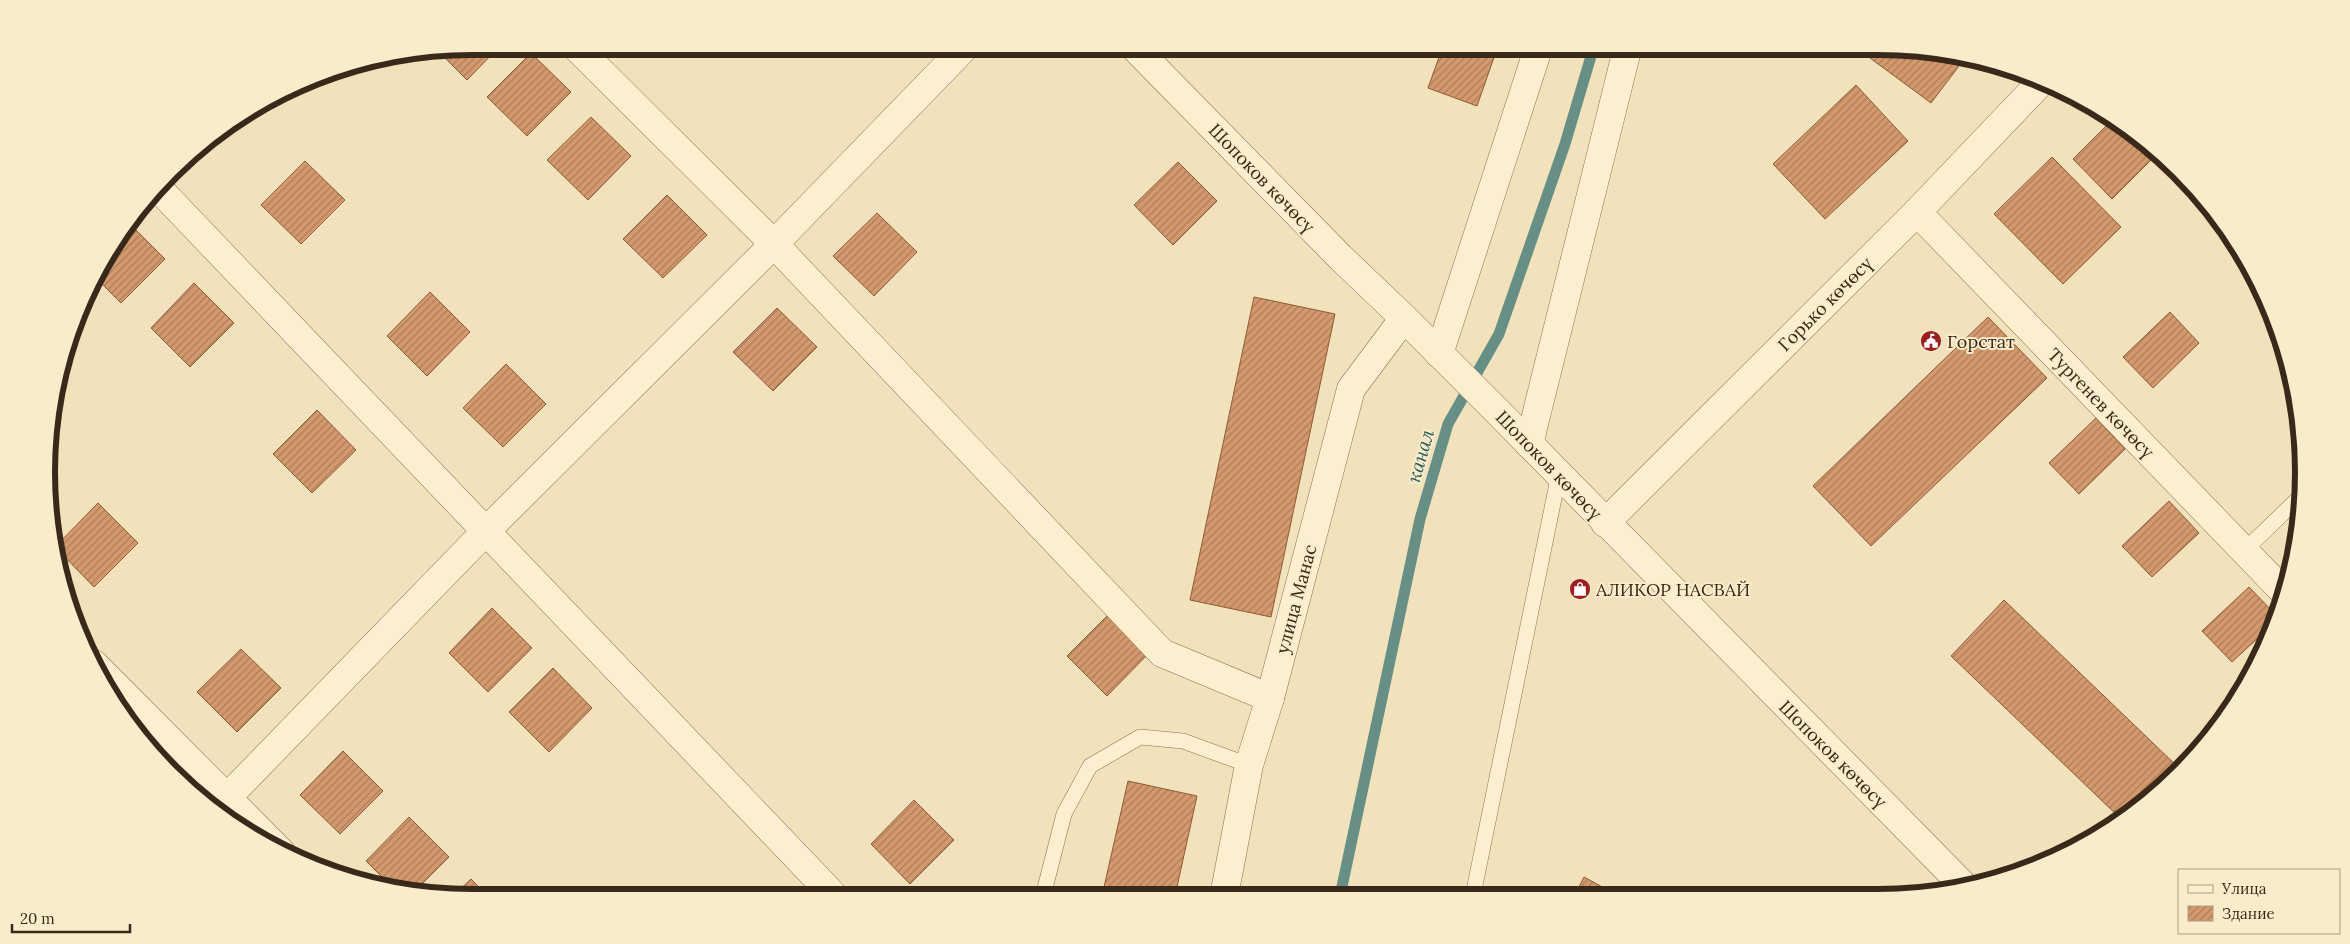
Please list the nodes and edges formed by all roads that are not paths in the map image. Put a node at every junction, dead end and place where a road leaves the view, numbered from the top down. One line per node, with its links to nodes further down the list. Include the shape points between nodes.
1 (583, 55): 9 (street)
2 (957, 55): 9 (street)
3 (1142, 55): 10 (street, Шопоков көчөсү)
4 (1536, 55): 11 (street)
5 (1626, 55): 12 (street)
6 (2037, 87): 8 (street, Горько көчөсү)
7 (162, 192): 16 (street)
8 (1917, 212): 15 (street, Горько көчөсү); 17 (street, Тургенев көчөсү)
9 (774, 244): 16 (street); 20 (street, via 1162,654)
10 (1404, 318): 11 (street, Шопоков көчөсү); 20 (street, улица Манас, via 1351,389)
11 (1440, 355): 12 (street, Шопоков көчөсү)
12 (1529, 444): 13 (street, Шопоков көчөсү)
13 (1559, 474): 15 (street, Шопоков көчөсү); 28 (lane)
14 (2294, 503): 17 (lane)
15 (1605, 523): 24 (street, Шопоков көчөсү)
16 (485, 532): 22 (street); 25 (street)
17 (2244, 551): 18 (street, Тургенев көчөсү)
18 (2279, 587)
19 (115, 688): 22 (street)
20 (1270, 698): 21 (street, улица Манас)
21 (1249, 765): 26 (lane, via 1183,741 1140,737 1090,766 1064,814); 27 (street, улица Манас)
22 (221, 804): 23 (street)
23 (237, 817)
24 (1959, 881)
25 (827, 889)
26 (1045, 889)
27 (1225, 889)
28 (1474, 889)

